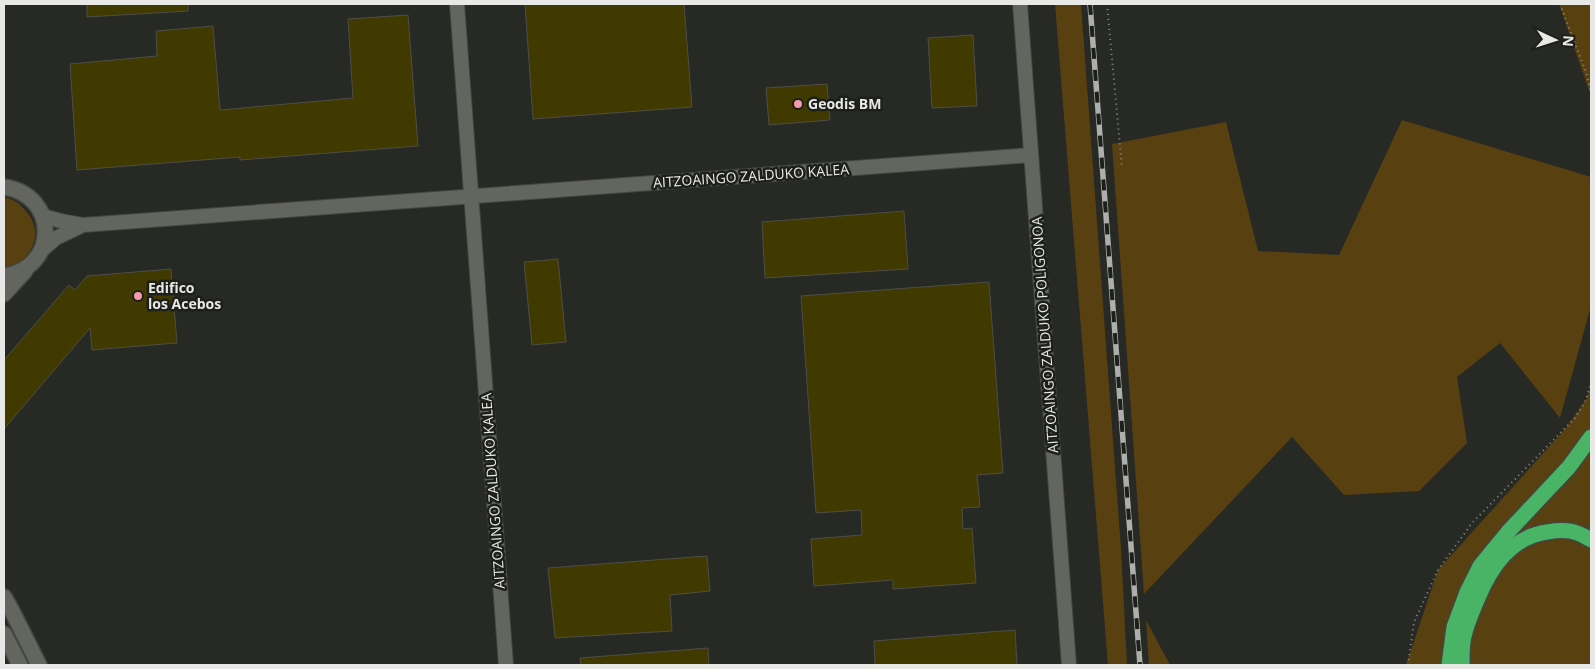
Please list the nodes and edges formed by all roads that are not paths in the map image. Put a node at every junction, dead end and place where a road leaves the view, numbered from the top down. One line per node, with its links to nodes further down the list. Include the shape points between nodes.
1 (457, 4): 5 (street, AITZOAINGO ZALDUKO KALEA)
2 (1020, 4): 3 (street, AITZOAINGO ZALDUKO POLIGONOA)
3 (1032, 155): 5 (street, AITZOAINGO ZALDUKO KALEA); 19 (street, AITZOAINGO ZALDUKO POLIGONOA)
4 (7, 185): 6 (street, via 31,199)
5 (471, 197): 7 (street, AITZOAINGO ZALDUKO KALEA); 18 (street, AITZOAINGO ZALDUKO KALEA)
6 (43, 216): 7 (street, AITZOAINGO ZALDUKO KALEA); 8 (street, via 45,239)
7 (83, 225): 8 (street, AITZOAINGO ZALDUKO KALEA, via 56,238)
8 (42, 250): 9 (street)
9 (27, 268): 10 (street); 11 (street)
10 (4, 276)
11 (4, 294)
12 (1591, 437): 20 (highway, via 1569,467 1480,566 1466,592 1454,627)
13 (1591, 540): 21 (highway, via 1578,532 1536,533 1518,542 1500,558 1486,579 1472,611 1463,642)
14 (4, 597): 17 (street)
15 (4, 634): 16 (street)
16 (20, 665)
17 (39, 665)
18 (506, 665)
19 (1069, 665)
20 (1449, 665)
21 (1462, 665)

